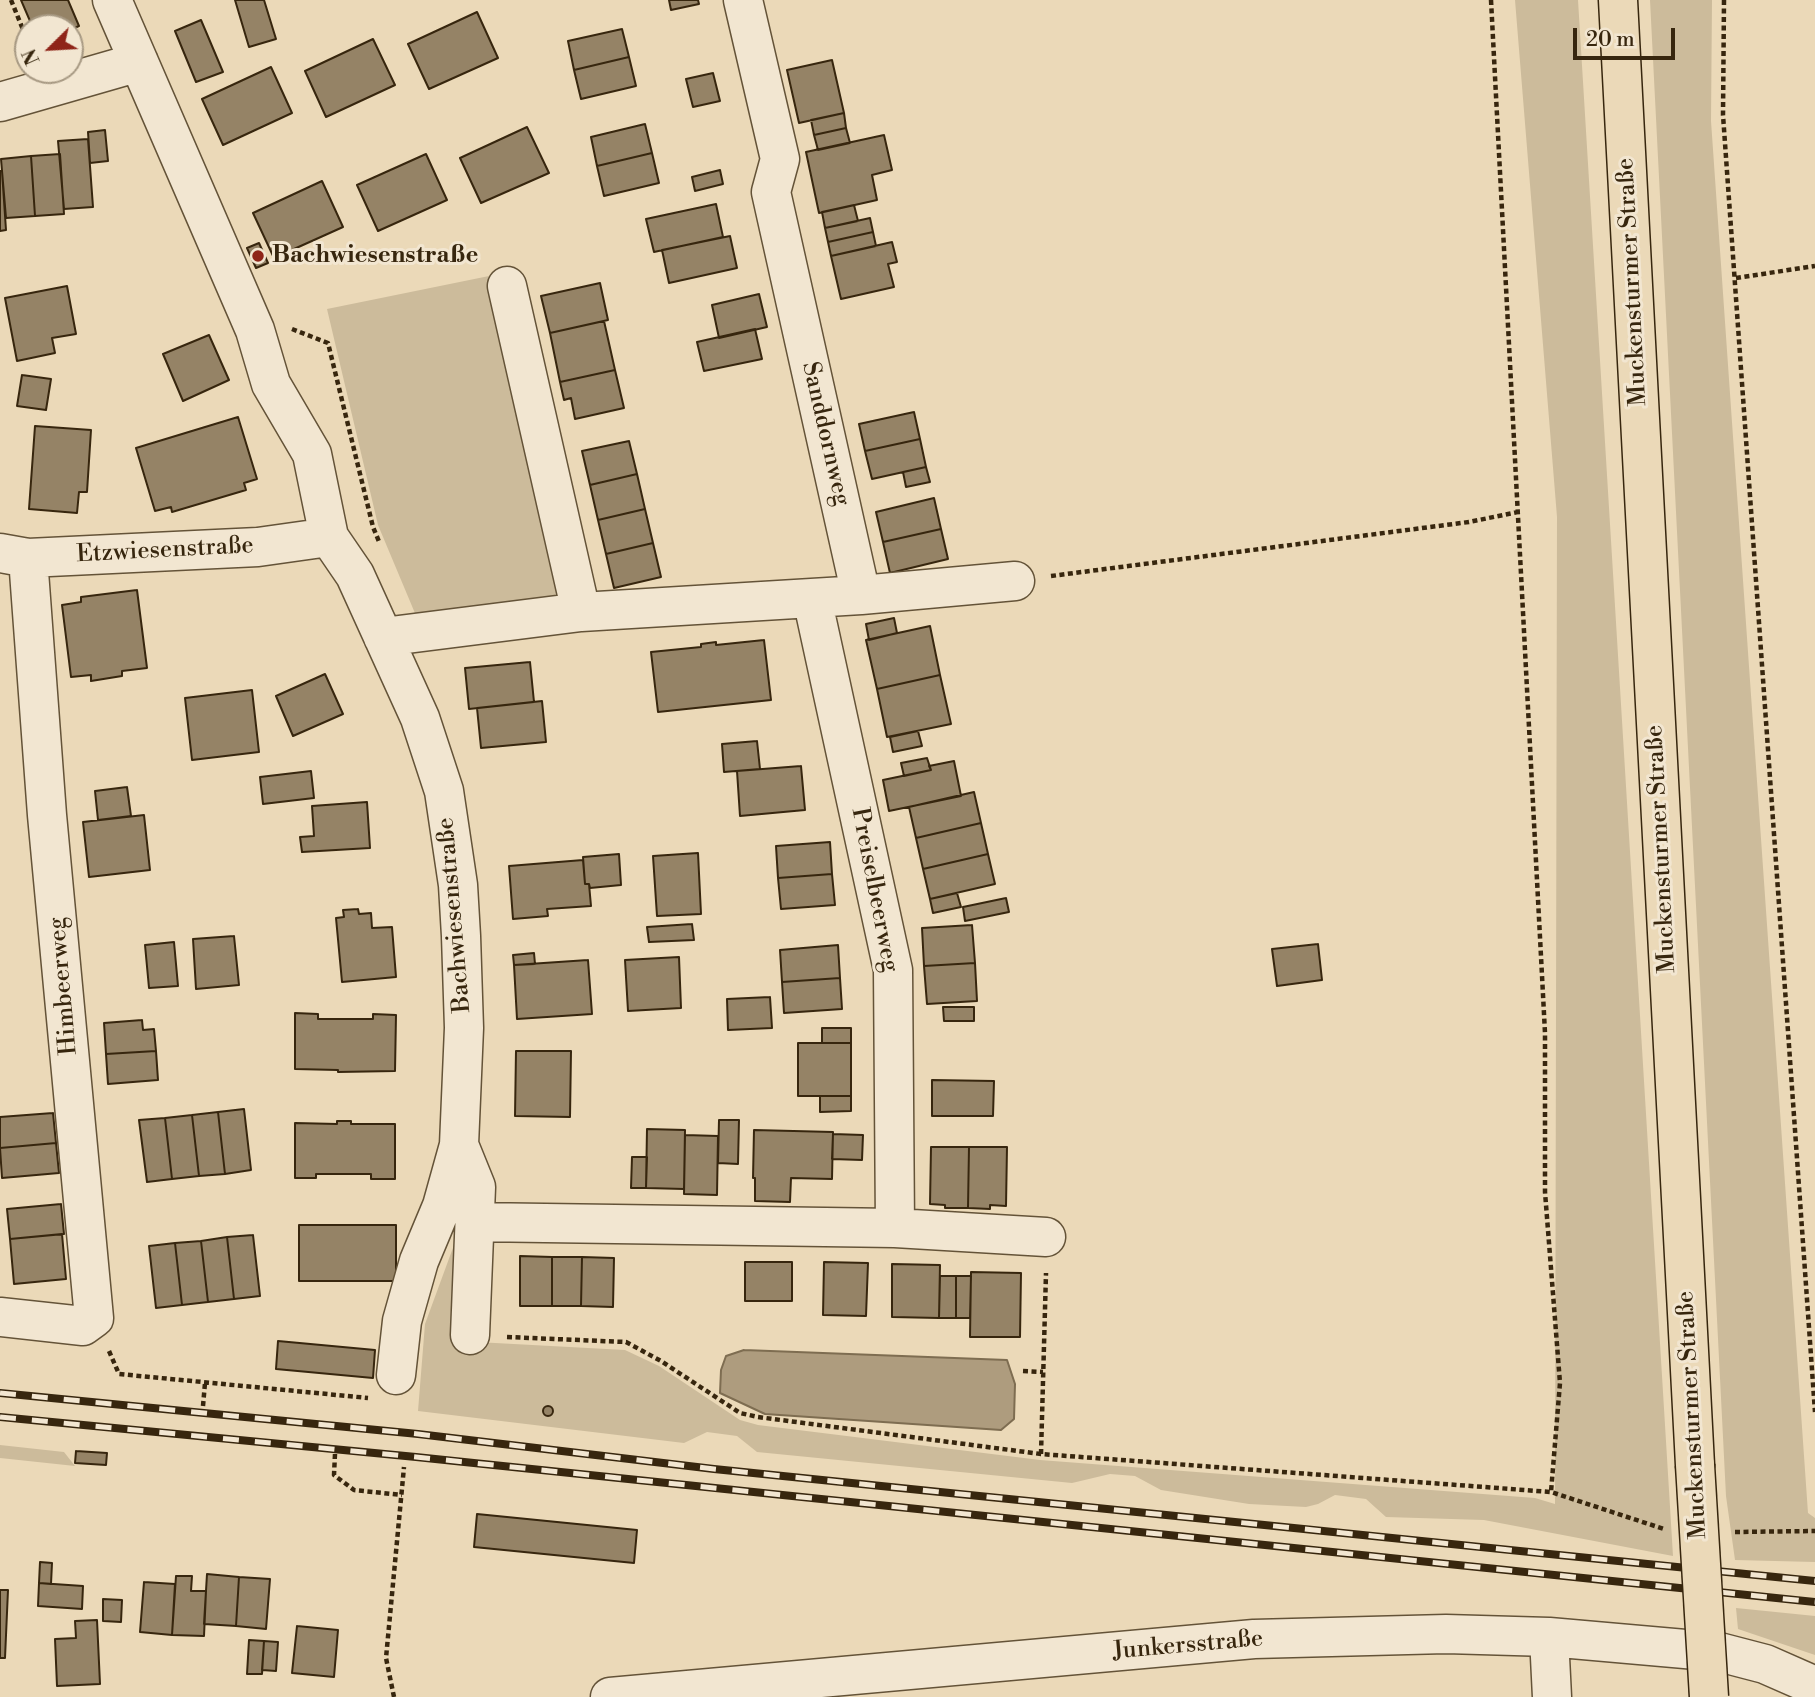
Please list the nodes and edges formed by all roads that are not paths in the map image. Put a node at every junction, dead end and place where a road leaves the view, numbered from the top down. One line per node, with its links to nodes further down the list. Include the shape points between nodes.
1 (112, 0): 4 (street, Bachwiesenstraße)
2 (743, 0): 10 (street, Sanddornweg, via 780,159 771,192)
3 (1618, 0): 25 (main road, Muckensturmer Straße, bridge)
4 (139, 62): 5 (street); 7 (street, Bachwiesenstraße, via 255,330 271,384 312,454)
5 (0, 102)
6 (507, 286): 12 (street)
7 (329, 537): 8 (street, Etzwiesenstraße, via 258,547); 13 (street, Bachwiesenstraße, via 355,575)
8 (14, 555): 18 (street, Himbeerweg, via 47,815 94,1318 83,1326)
9 (1015, 581): 10 (street)
10 (861, 595): 11 (street)
11 (813, 598): 12 (street); 16 (street, Preiselbeerweg, via 892,970)
12 (581, 612): 13 (street)
13 (383, 637): 14 (street, Bachwiesenstraße, via 420,718 444,791 458,885 464,1028)
14 (458, 1145): 15 (street, Bachwiesenstraße, via 475,1187); 20 (street, Bachwiesenstraße, via 443,1206 412,1285)
15 (475, 1222): 16 (street); 19 (street, Bachwiesenstraße)
16 (895, 1228): 17 (street)
17 (1046, 1237)
18 (0, 1317)
19 (470, 1335)
20 (388, 1387)
21 (1549, 1637): 22 (street, Junkersstraße, via 1719,1652 1765,1664); 23 (street, Junkersstraße, via 1446,1634 1254,1639); 24 (street)
22 (1815, 1686)
23 (632, 1696)
24 (1552, 1697)
25 (1709, 1697)

